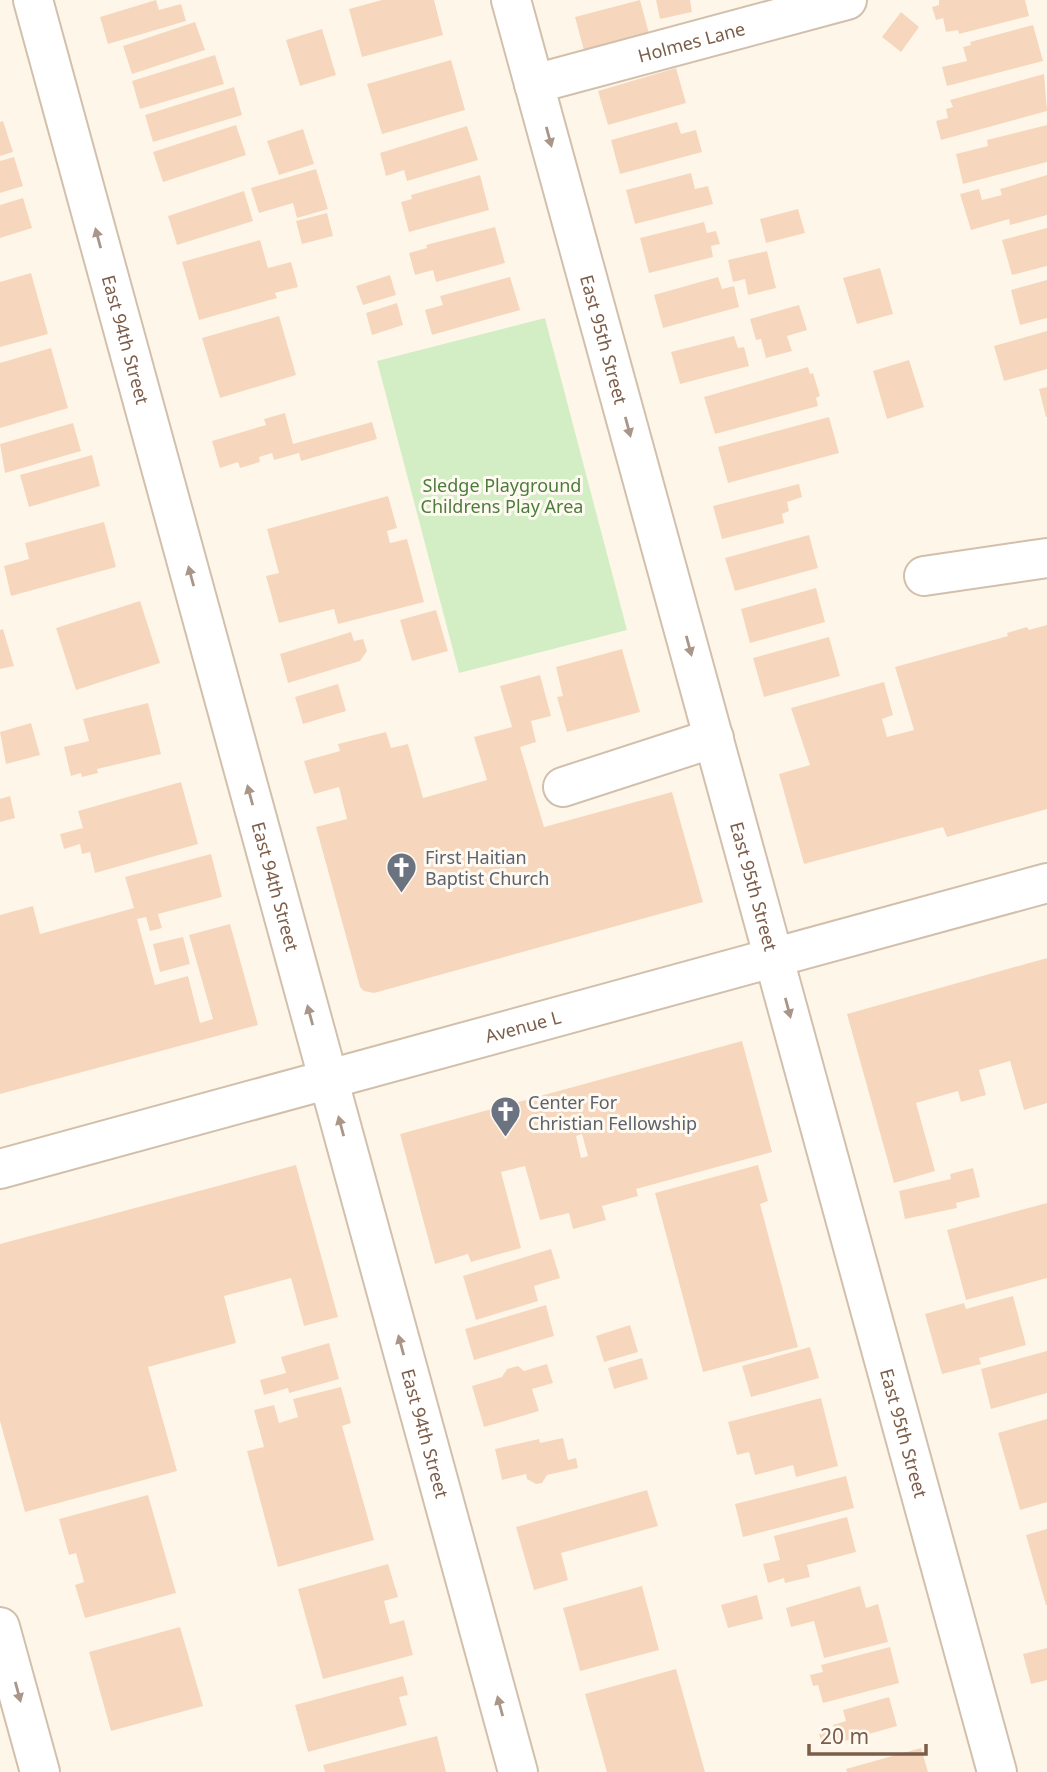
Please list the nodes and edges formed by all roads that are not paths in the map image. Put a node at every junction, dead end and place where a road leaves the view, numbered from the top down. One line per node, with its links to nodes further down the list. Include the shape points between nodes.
1 (33, 0): 11 (street, East 94th Street, one-way to 1)
2 (512, 0): 4 (street, East 95th Street)
3 (847, 0): 4 (street, Holmes Lane)
4 (534, 84): 7 (street, East 95th Street, one-way to 7)
5 (1047, 558): 6 (street)
6 (924, 576)
7 (714, 738): 8 (street); 10 (street, East 95th Street)
8 (563, 787)
9 (1047, 883): 10 (street, Avenue L)
10 (774, 958): 11 (street, Avenue L); 16 (street, East 95th Street, one-way to 16)
11 (329, 1080): 12 (street, Avenue L); 15 (street, East 94th Street, one-way to 11)
12 (0, 1169)
13 (0, 1627): 14 (street, one-way to 14)
14 (40, 1772)
15 (518, 1772)
16 (997, 1772)

